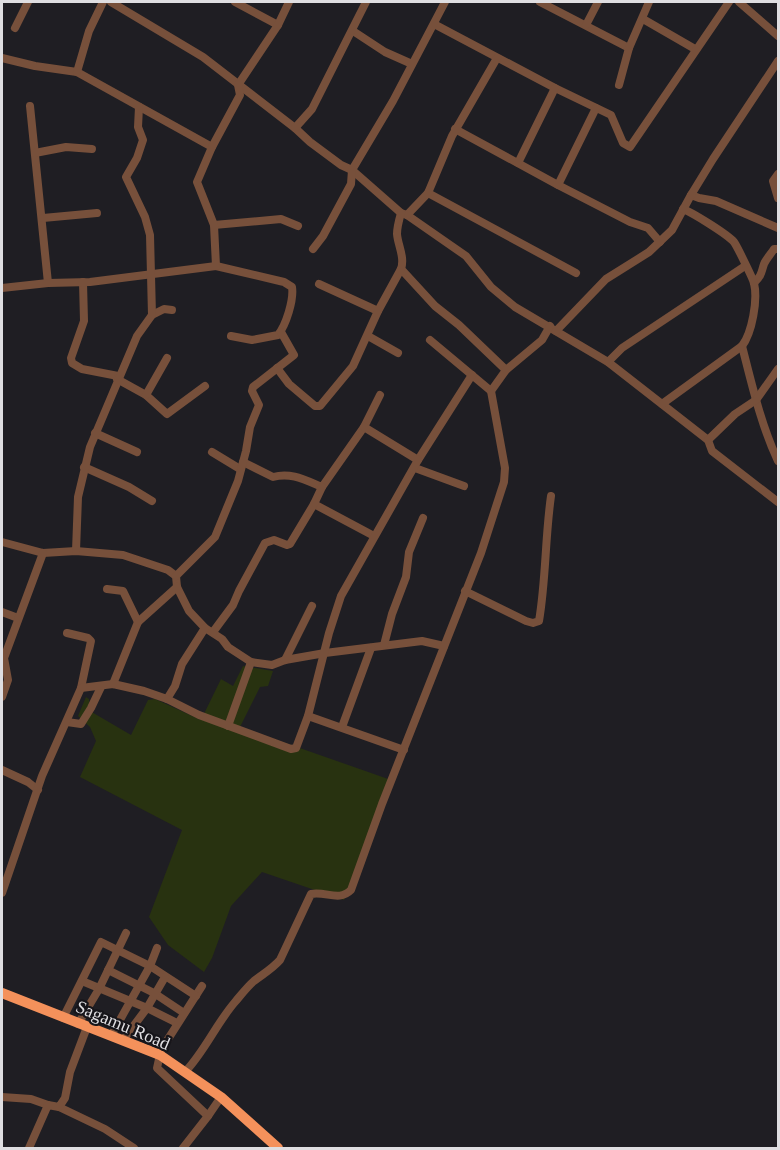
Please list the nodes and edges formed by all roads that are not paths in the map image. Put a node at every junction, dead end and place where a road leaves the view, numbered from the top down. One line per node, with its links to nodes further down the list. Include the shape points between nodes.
1 (28, 2): 17 (street)
2 (103, 2): 26 (street, via 89,31)
3 (111, 2): 27 (street, via 203,57)
4 (235, 2): 15 (street)
5 (289, 2): 15 (street)
6 (366, 2): 18 (street)
7 (446, 2): 14 (street)
8 (540, 2): 16 (street)
9 (598, 2): 16 (street)
10 (649, 2): 13 (street)
11 (729, 2): 21 (street)
12 (739, 2): 19 (street)
13 (643, 19): 20 (street); 21 (street)
14 (434, 24): 23 (street); 25 (street)
15 (279, 25): 27 (street)
16 (586, 25): 20 (street)
17 (15, 28)
18 (353, 31): 25 (street); 33 (street, via 312,110)
19 (778, 36)
20 (629, 48): 28 (street)
21 (695, 49): 32 (street, via 630,147 623,143 611,115)
22 (2, 58): 26 (street)
23 (497, 58): 29 (street); 34 (street)
24 (778, 61): 43 (street)
25 (412, 64): 39 (street)
26 (77, 72): 31 (street)
27 (238, 85): 33 (street); 35 (street, via 240,95)
28 (619, 85)
29 (555, 88): 32 (street); 38 (street)
30 (30, 106): 37 (street)
31 (139, 107): 35 (street); 58 (street, via 138,127 143,140 126,177 150,235)
32 (596, 108): 41 (street)
33 (295, 128): 39 (street)
34 (455, 129): 38 (street); 42 (street)
35 (212, 147): 49 (street, via 197,182)
36 (93, 149): 37 (street, via 66,147)
37 (35, 153): 48 (street)
38 (518, 163): 41 (street)
39 (352, 170): 47 (street); 53 (street, via 351,183)
40 (778, 174): 44 (street, via 773,181)
41 (558, 185): 52 (street, via 648,228)
42 (428, 193): 47 (street); 59 (street)
43 (691, 195): 45 (street); 51 (street, via 716,201)
44 (778, 198)
45 (683, 209): 52 (street, via 672,231); 56 (street, via 695,213 733,242)
46 (97, 213): 48 (street)
47 (404, 214): 57 (street, via 397,237); 68 (street, via 466,256 491,287 515,307)
48 (43, 218): 61 (street)
49 (214, 225): 50 (street, via 281,219); 55 (street)
50 (298, 226)
51 (778, 228)
52 (660, 242): 68 (street, via 606,279)
53 (313, 249)
54 (778, 249): 62 (street, via 774,249)
55 (216, 266): 58 (street); 69 (street, via 290,285 292,293)
56 (745, 266): 62 (street); 76 (street, via 622,348)
57 (401, 269): 66 (street); 79 (street, via 435,306)
58 (152, 273): 60 (street); 67 (street)
59 (576, 273)
60 (83, 282): 61 (street); 81 (street, via 84,321 72,363)
61 (48, 283): 64 (street)
62 (754, 283): 73 (street, via 752,322)
63 (319, 284): 66 (street)
64 (2, 288)
65 (172, 310): 67 (street)
66 (378, 311): 71 (street)
67 (152, 315): 81 (street, via 137,336)
68 (553, 328): 76 (street); 79 (street)
69 (281, 332): 70 (street, via 252,340); 77 (street, via 295,353)
70 (231, 336)
71 (368, 336): 74 (street); 77 (street, via 353,366 320,406 310,403)
72 (430, 340): 80 (street)
73 (742, 346): 86 (street); 87 (street)
74 (398, 353)
75 (167, 358): 84 (street)
76 (608, 362): 87 (street)
77 (277, 368): 96 (street, via 252,389 259,405)
78 (778, 369): 86 (street)
79 (506, 370): 83 (street)
80 (472, 375): 83 (street); 94 (street)
81 (118, 377): 84 (street); 89 (street)
82 (205, 386): 84 (street, via 167,414)
83 (491, 391): 111 (street, via 505,475)
84 (146, 395)
85 (380, 395): 88 (street)
86 (756, 400): 90 (street); 93 (street)
87 (662, 404): 90 (street)
88 (364, 427): 94 (street); 98 (street)
89 (95, 433): 91 (street); 95 (street)
90 (708, 440): 101 (street, via 712,451)
91 (137, 452)
92 (212, 452): 96 (street)
93 (778, 461)
94 (417, 464): 97 (street); 104 (street)
95 (84, 466): 100 (street); 106 (street, via 78,497)
96 (242, 466): 98 (street, via 273,477 295,476); 108 (street, via 215,537)
97 (464, 486)
98 (321, 487): 102 (street)
99 (551, 496): 111 (street, via 539,621 526,621)
100 (152, 501)
101 (778, 502)
102 (314, 504): 104 (street); 116 (street, via 290,544 274,540 265,543 233,605)
103 (423, 518): 118 (street, via 409,552 406,577)
104 (374, 536): 121 (street, via 341,596)
105 (2, 542): 107 (street)
106 (76, 551): 107 (street); 108 (street, via 123,555)
107 (43, 553): 114 (street)
108 (176, 576): 109 (street)
109 (177, 587): 115 (street); 116 (street, via 189,611)
110 (107, 589): 115 (street, via 123,591)
111 (465, 591): 119 (street)
112 (312, 606): 122 (street)
113 (2, 612): 114 (street)
114 (18, 618): 127 (street, via 4,658 8,680)
115 (138, 622): 124 (street)
116 (209, 630): 123 (street); 128 (street, via 182,664)
117 (67, 633): 126 (street, via 91,641)
118 (384, 645): 119 (street, via 422,641); 120 (street)
119 (444, 646): 133 (street)
120 (371, 648): 121 (street); 132 (street)
121 (325, 653): 122 (street); 129 (street)
122 (285, 660): 123 (street, via 272,665)
123 (251, 662): 131 (street)
124 (113, 684): 125 (street); 128 (street)
125 (101, 687): 126 (street); 130 (street, via 81,724)
126 (81, 688): 130 (street)
127 (2, 697)
128 (167, 699): 131 (street)
129 (308, 716): 131 (street, via 296,748 291,749); 132 (street)
130 (67, 722): 135 (street)
131 (228, 726)
132 (342, 727): 133 (street)
133 (404, 750): 159 (street, via 351,890 340,897 311,894 280,960 236,1001)
134 (2, 770): 135 (street)
135 (38, 790): 136 (street)
136 (2, 893)
137 (126, 933): 139 (street)
138 (157, 948): 140 (street)
139 (116, 951): 140 (street); 141 (street); 143 (street, via 101,942)
140 (150, 966): 142 (street); 144 (street)
141 (108, 970): 144 (street); 146 (street)
142 (165, 978): 148 (street); 149 (street)
143 (82, 981): 146 (street); 153 (street)
144 (139, 985): 148 (street); 150 (street)
145 (202, 986): 149 (street)
146 (99, 989): 150 (street); 155 (street)
147 (2, 993): 153 (highway, Sagamu Road)
148 (154, 993): 151 (street); 152 (street)
149 (196, 996): 152 (street)
150 (130, 1001): 151 (street); 156 (street)
151 (147, 1008): 154 (street); 157 (street)
152 (184, 1013): 154 (street)
153 (63, 1018): 155 (highway, Sagamu Road)
154 (177, 1023): 158 (street)
155 (82, 1025): 156 (highway, Sagamu Road); 163 (street, via 65,1098)
156 (111, 1036): 157 (highway, Sagamu Road)
157 (123, 1040): 158 (highway, Sagamu Road)
158 (160, 1055): 159 (highway, Sagamu Road); 164 (street, via 158,1070)
159 (185, 1072): 161 (highway, Sagamu Road)
160 (2, 1097): 162 (street)
161 (221, 1097): 164 (street); 168 (highway, Sagamu Road)
162 (48, 1104): 163 (street); 165 (street)
163 (58, 1107): 166 (street, via 105,1129)
164 (208, 1116): 167 (street)
165 (29, 1149)
166 (134, 1149)
167 (183, 1149)
168 (278, 1149)

